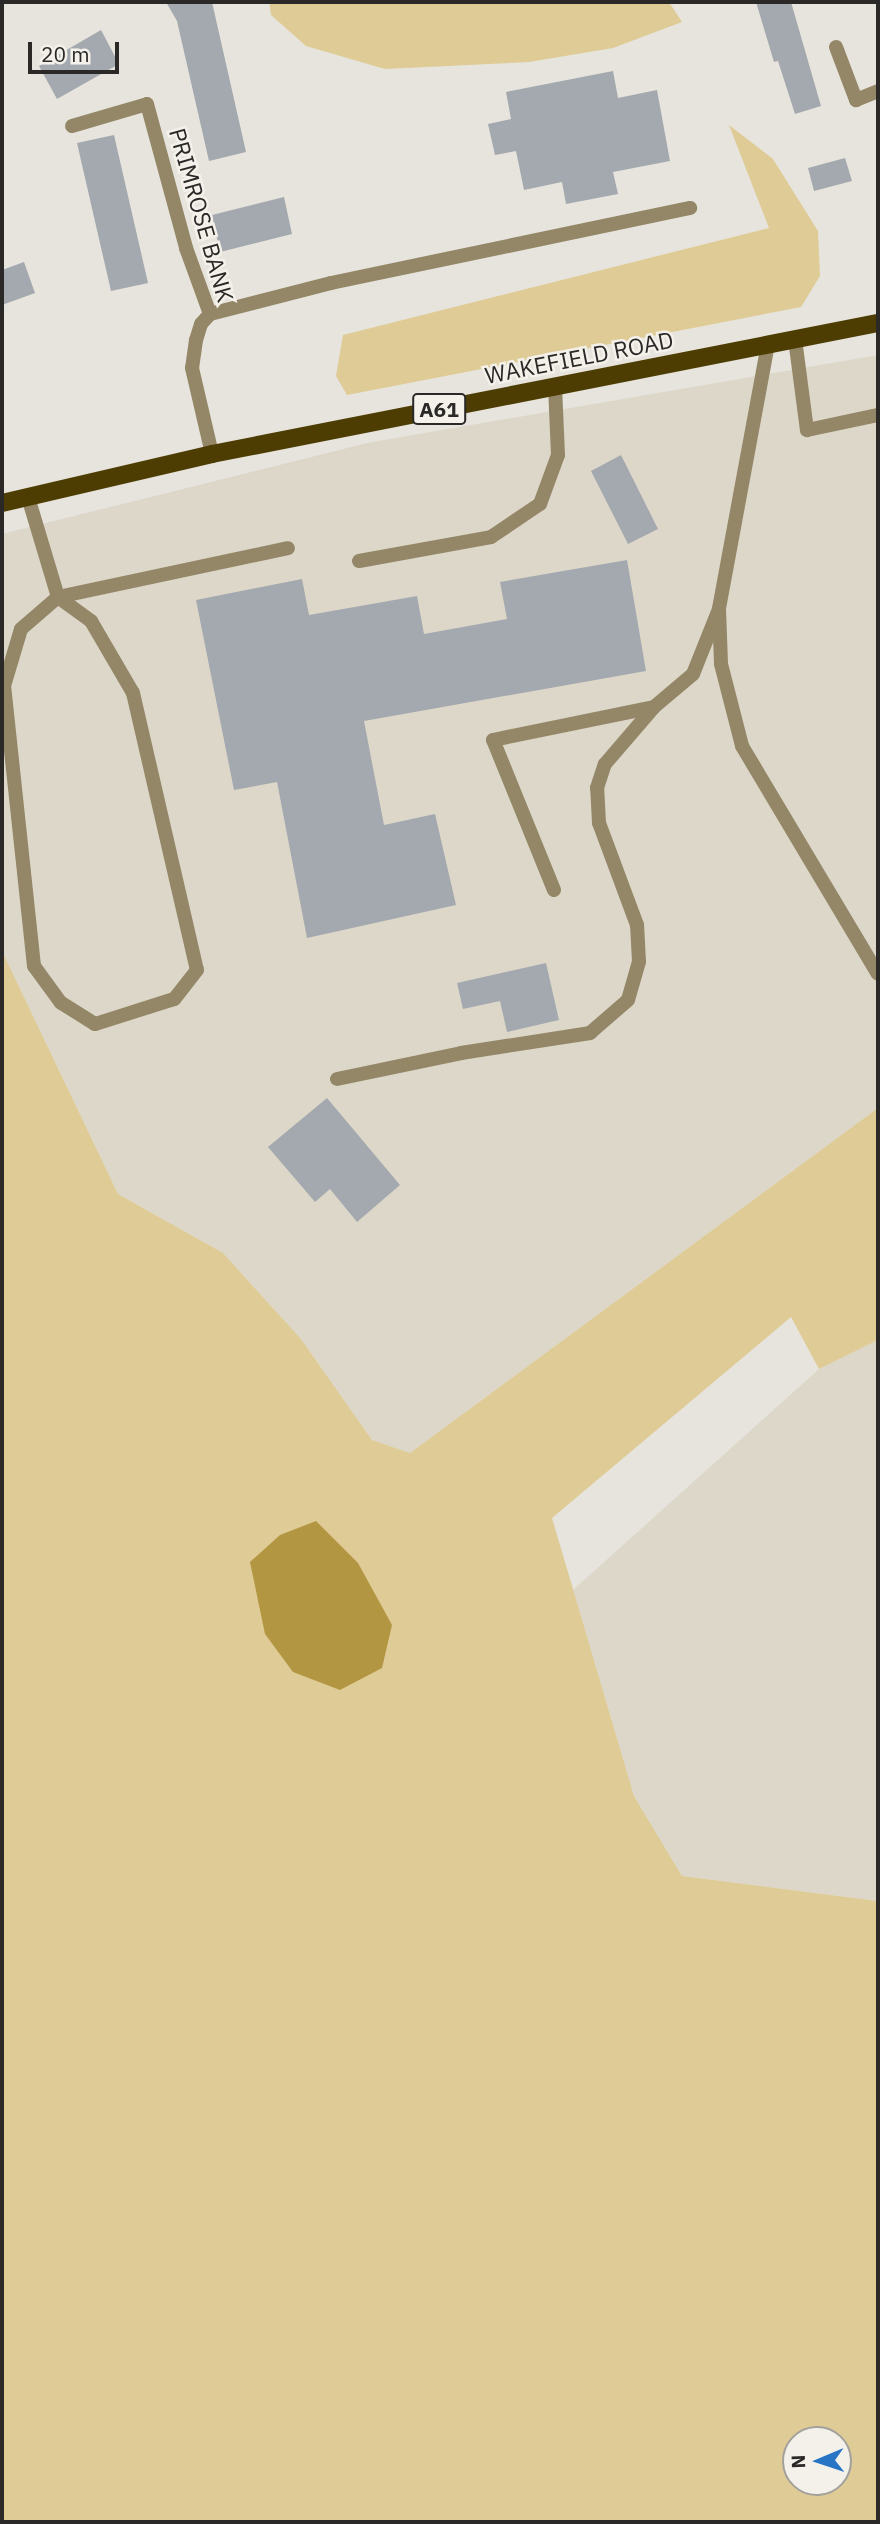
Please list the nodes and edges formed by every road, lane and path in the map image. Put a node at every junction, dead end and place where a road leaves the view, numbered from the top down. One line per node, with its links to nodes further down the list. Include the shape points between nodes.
1 (836, 47): 2 (street, via 856,100)
2 (878, 91)
3 (72, 126): 5 (street, PRIMROSE BANK, via 147,104 186,248)
4 (690, 208): 5 (street, via 331,283)
5 (211, 314): 11 (street, PRIMROSE BANK, via 201,324 192,368)
6 (878, 323): 7 (main road, WAKEFIELD ROAD / A61)
7 (795, 339): 8 (main road, WAKEFIELD ROAD / A61); 10 (street, via 807,430)
8 (768, 344): 9 (main road, WAKEFIELD ROAD / A61); 17 (street)
9 (555, 386): 11 (main road, WAKEFIELD ROAD / A61); 15 (street, via 558,455 540,504 491,537)
10 (878, 415)
11 (212, 454): 12 (main road, WAKEFIELD ROAD / A61)
12 (28, 497): 13 (main road, WAKEFIELD ROAD / A61); 16 (street)
13 (2, 503)
14 (288, 548): 16 (street)
15 (359, 561)
16 (58, 597): 16 (street, via 91,621 133,693 197,970 174,999 95,1024 61,1003 34,966 4,686 21,629)
17 (719, 609): 18 (street, via 693,674); 20 (street, via 721,664 742,746)
18 (654, 707): 19 (street, via 493,740); 21 (street, via 605,764 597,789 599,823 636,925 639,962 628,1000 590,1033)
19 (554, 890)
20 (878, 974)
21 (337, 1079)

